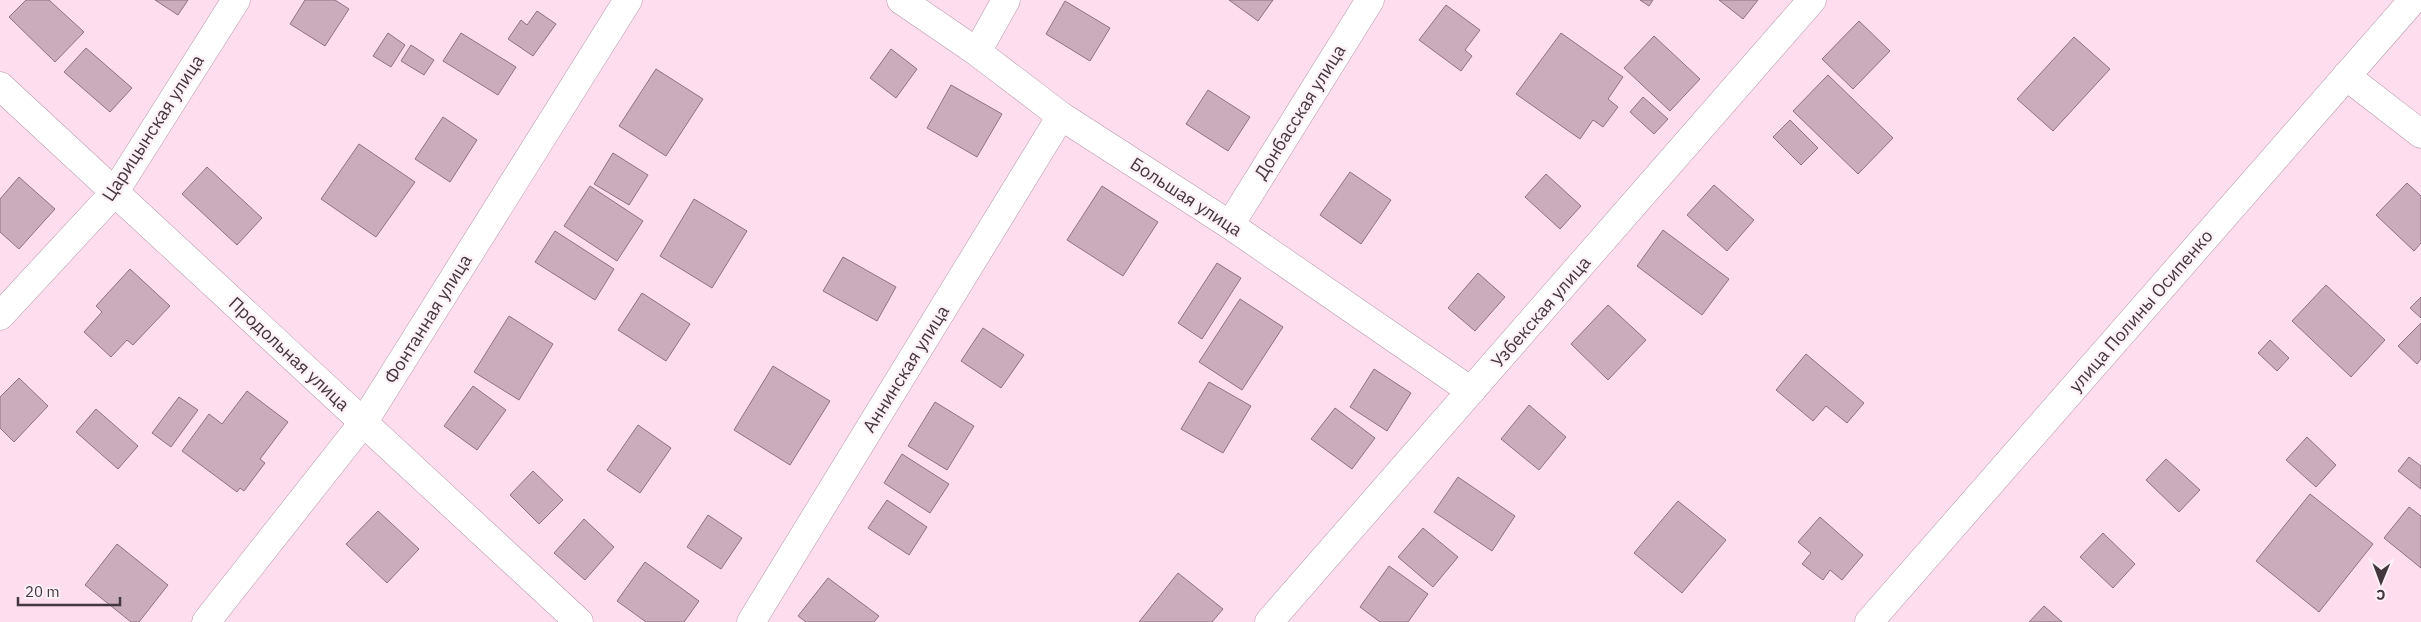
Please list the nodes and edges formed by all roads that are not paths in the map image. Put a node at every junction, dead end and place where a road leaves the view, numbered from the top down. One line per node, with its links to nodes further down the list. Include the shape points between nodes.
1 (236, 0): 13 (street, Царицынская улица)
2 (628, 0): 17 (street, Фонтанная улица)
3 (902, 0): 8 (street, Большая улица)
4 (1006, 0): 8 (street)
5 (1370, 0): 14 (street, Донбасская улица)
6 (1812, 0): 16 (street, Узбекская улица)
7 (2413, 0): 9 (street, улица Полины Осипенко)
8 (977, 52): 11 (street, Большая улица)
9 (2346, 76): 12 (street); 22 (street, улица Полины Осипенко)
10 (0, 86): 13 (street, Продольная улица)
11 (1062, 116): 14 (street, Большая улица); 20 (street, Аннинская улица)
12 (2421, 134)
13 (114, 193): 15 (street, Царицынская улица); 17 (street, Продольная улица)
14 (1230, 226): 16 (street, Большая улица)
15 (0, 316)
16 (1472, 391): 21 (street, Узбекская улица)
17 (363, 422): 18 (street, Фонтанная улица); 19 (street, Продольная улица)
18 (206, 622)
19 (579, 622)
20 (750, 622)
21 (1269, 622)
22 (1869, 622)

